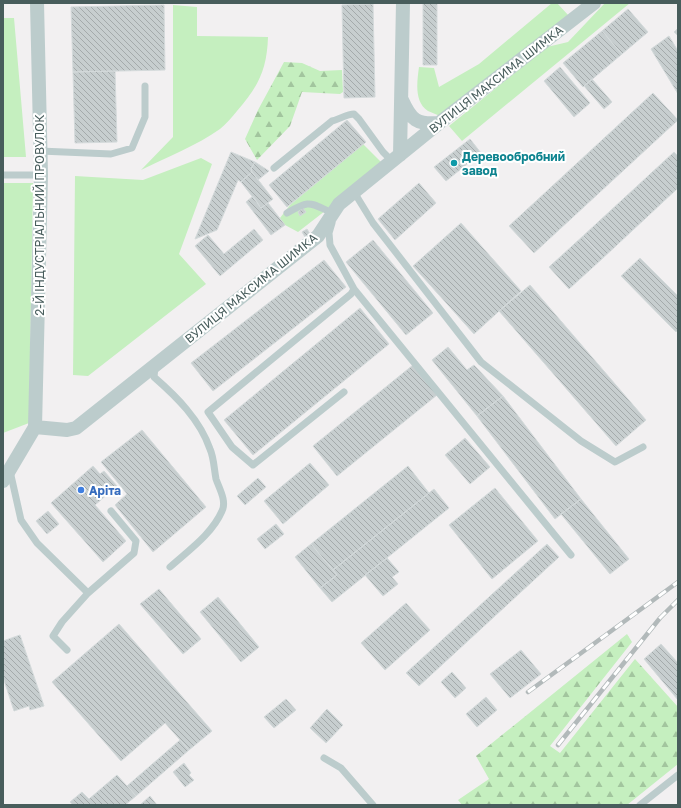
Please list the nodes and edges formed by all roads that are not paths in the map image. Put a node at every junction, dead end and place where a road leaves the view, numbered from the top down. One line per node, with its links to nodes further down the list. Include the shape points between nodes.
1 (37, 3): 7 (street, 2-Й ІНДУСТРІАЛЬНИЙ ПРОВУЛОК)
2 (404, 3): 5 (street)
3 (594, 3): 6 (street, ВУЛИЦЯ МАКСИМА ШИМКА)
4 (145, 86): 7 (lane, via 145,116 132,148 111,154)
5 (401, 98): 6 (street, via 417,122); 8 (street)
6 (439, 123): 8 (street, ВУЛИЦЯ МАКСИМА ШИМКА)
7 (40, 151): 10 (street, 2-Й ІНДУСТРІАЛЬНИЙ ПРОВУЛОК)
8 (396, 158): 9 (lane, via 383,152 359,119 354,114 348,114 332,121); 12 (street, ВУЛИЦЯ МАКСИМА ШИМКА)
9 (274, 168)
10 (41, 175): 11 (lane); 18 (street, 2-Й ІНДУСТРІАЛЬНИЙ ПРОВУЛОК)
11 (3, 176)
12 (354, 192): 13 (street, ВУЛИЦЯ МАКСИМА ШИМКА); 19 (lane, via 373,224 480,362 581,442 615,462)
13 (336, 208): 14 (lane, via 302,204); 15 (lane, via 329,233 330,245); 16 (street, ВУЛИЦЯ МАКСИМА ШИМКА, via 318,236)
14 (287, 213)
15 (354, 289): 17 (lane, via 208,412 232,447 253,465); 22 (lane)
16 (155, 365): 18 (street, ВУЛИЦЯ МАКСИМА ШИМКА, via 76,428 67,430); 23 (lane, via 154,377 170,391 200,427 211,450 224,509 214,527)
17 (344, 392)
18 (35, 427): 20 (street)
19 (643, 447)
20 (6, 475): 24 (lane, via 21,520 37,543)
21 (111, 511): 24 (lane, via 136,541 134,553)
22 (571, 554)
23 (170, 567)
24 (88, 593): 25 (lane, via 52,636)
25 (67, 650)
26 (324, 758): 28 (lane, via 341,768)
27 (678, 774): 29 (lane)
28 (373, 805)
29 (640, 805)

